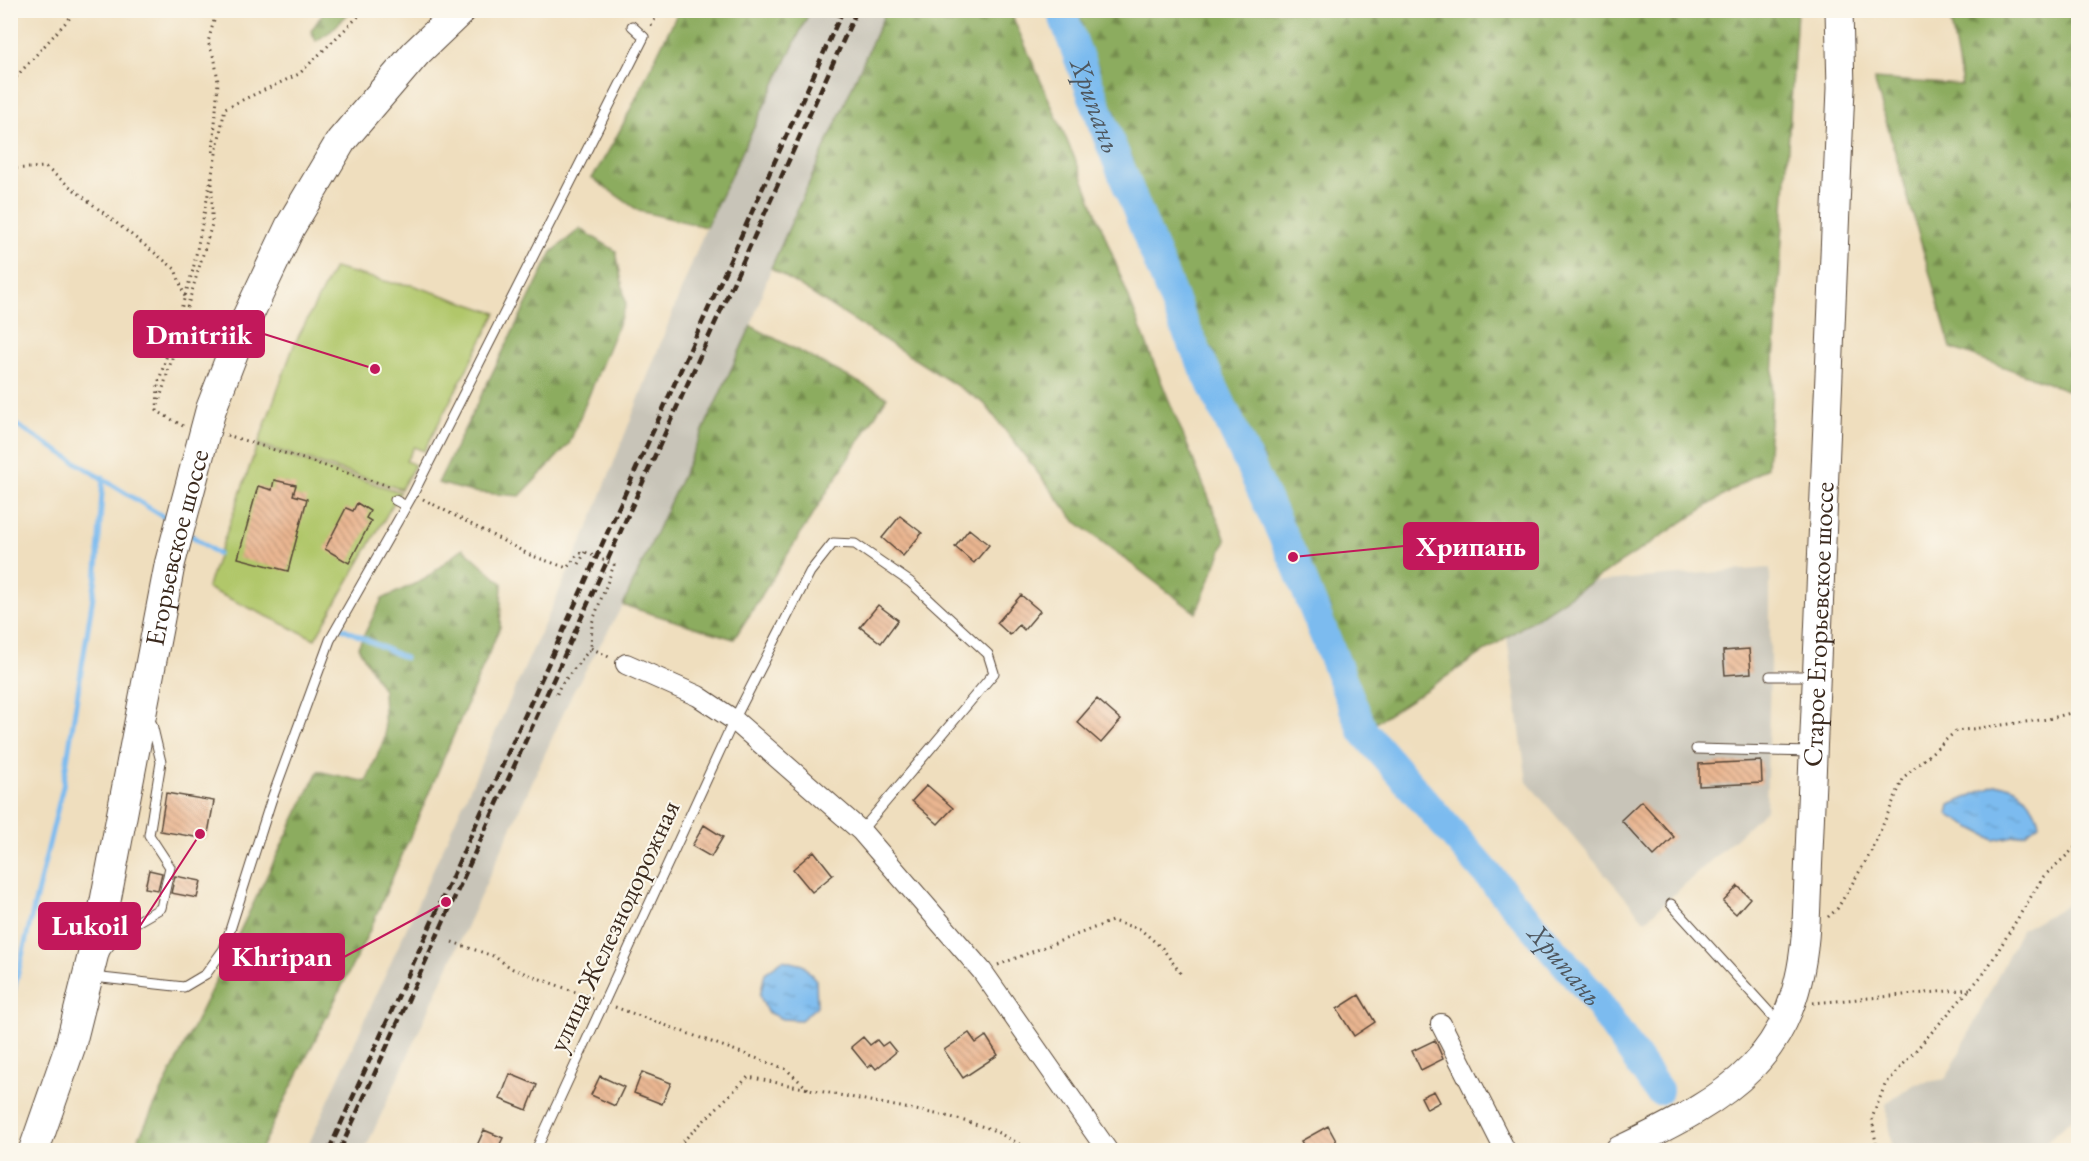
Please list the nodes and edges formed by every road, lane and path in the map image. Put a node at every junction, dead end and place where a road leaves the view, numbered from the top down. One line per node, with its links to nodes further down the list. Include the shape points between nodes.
1 (77, 10): 9 (path, via 16,77)
2 (217, 10): 11 (path, via 208,42 218,90)
3 (365, 10): 11 (path, via 298,74 225,108)
4 (461, 10): 22 (main road, Егорьевское шоссе, via 416,53 341,141 285,237 244,324 211,409 170,563)
5 (660, 10): 8 (path)
6 (1839, 10): 25 (main road, Старое Егорьевское шоссе, via 1841,88)
7 (632, 26): 8 (lane)
8 (644, 37): 16 (lane)
9 (10, 77)
10 (10, 170): 12 (path, via 45,167 175,269)
11 (211, 171): 12 (path, via 194,270); 13 (path, via 213,224)
12 (185, 299): 13 (path, via 158,384)
13 (157, 411): 14 (path)
14 (183, 426)
15 (225, 434): 16 (path)
16 (413, 494): 19 (lane)
17 (395, 500): 19 (lane)
18 (430, 502): 20 (path, via 530,555 567,568 578,554)
19 (406, 506): 38 (lane, via 330,640 271,801 224,948 206,974 184,987)
20 (585, 552): 21 (path); 26 (path, via 614,565 592,623 591,648)
21 (579, 564)
22 (151, 656): 38 (main road, Егорьевское шоссе, via 102,919); 38 (lane, via 152,732 161,762 149,835 170,867 161,908 121,931)
23 (626, 664): 28 (street, via 698,696)
24 (1770, 676): 25 (lane)
25 (1817, 676): 30 (main road, Старое Егорьевское шоссе)
26 (556, 696)
27 (2079, 711): 34 (path, via 1956,731 1904,777 1870,854 1838,909)
28 (734, 720): 31 (street); 31 (lane, улица Железнодорожная, via 810,572 833,543 855,544 910,582 988,654 994,673); 40 (lane, улица Железнодорожная)
29 (1696, 749): 30 (lane)
30 (1814, 752): 34 (main road, Старое Егорьевское шоссе)
31 (861, 831): 36 (street)
32 (2079, 845): 39 (path, via 2043,877)
33 (1671, 904): 41 (lane)
34 (1806, 924): 41 (main road, Старое Егорьевское шоссе)
35 (452, 942): 40 (path)
36 (982, 971): 37 (path, via 1112,921 1140,929 1162,948); 49 (street)
37 (1182, 975)
38 (87, 977): 43 (lane)
39 (1971, 989): 41 (path); 52 (path, via 1885,1085 1872,1118)
40 (604, 1003): 44 (path, via 786,1068); 46 (lane, улица Железнодорожная)
41 (1788, 1016): 51 (main road, Старое Егорьевское шоссе, via 1766,1054 1729,1090 1671,1126)
42 (1441, 1024): 50 (street)
43 (70, 1047): 45 (main road)
44 (809, 1089): 47 (path, via 748,1077); 48 (path, via 951,1117 991,1129)
45 (33, 1150)
46 (536, 1150)
47 (674, 1150)
48 (1030, 1150)
49 (1107, 1150)
50 (1505, 1150)
51 (1619, 1150)
52 (1877, 1150)

